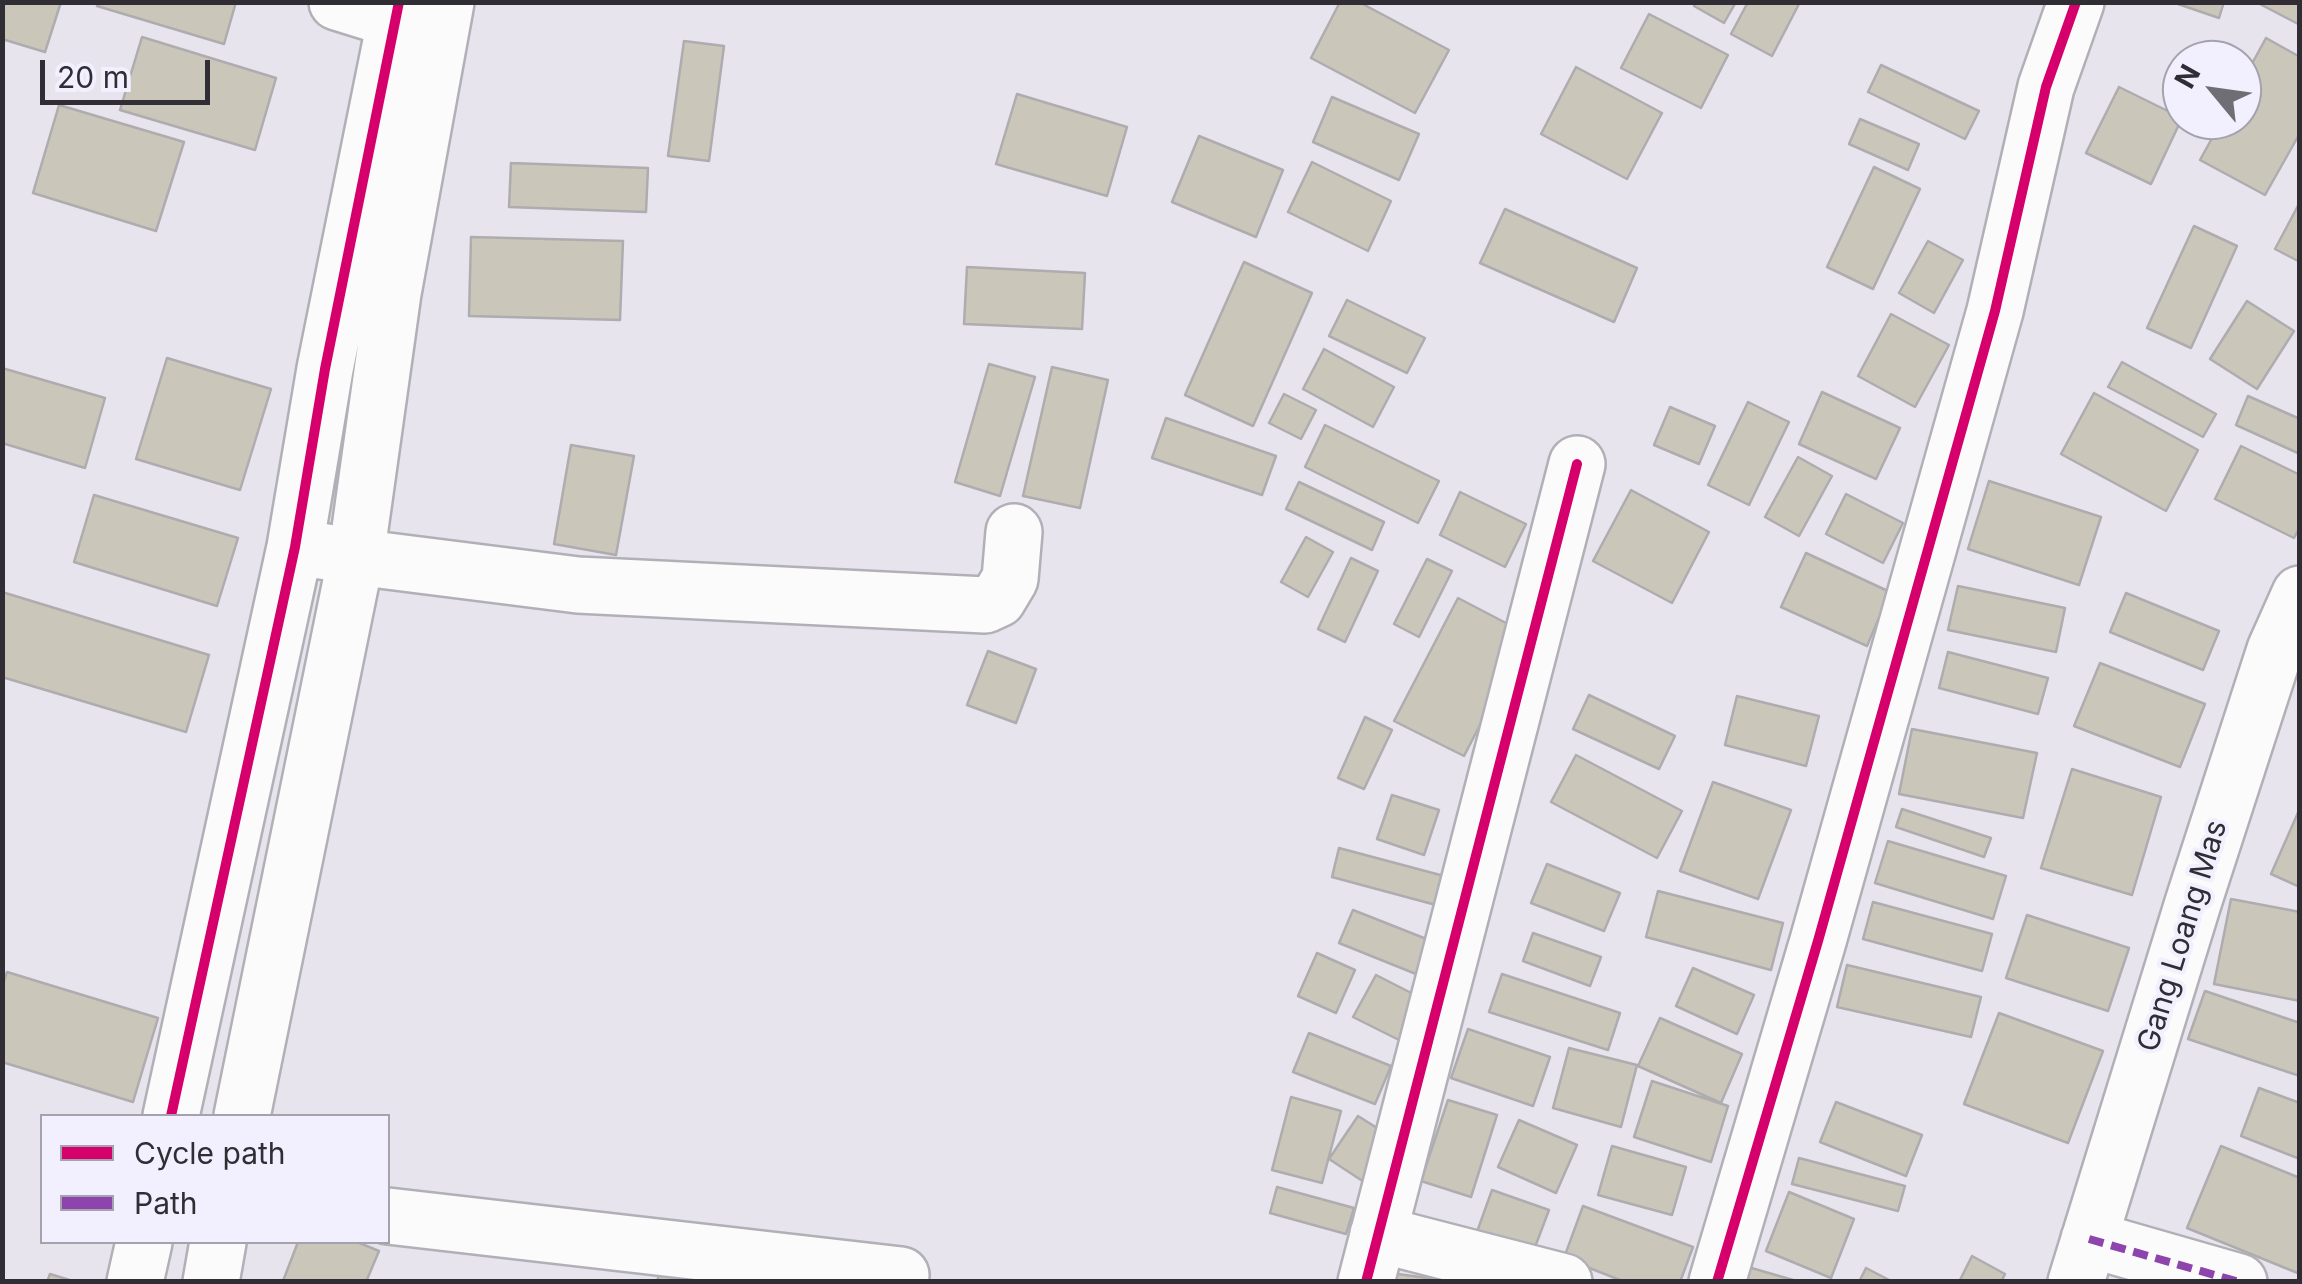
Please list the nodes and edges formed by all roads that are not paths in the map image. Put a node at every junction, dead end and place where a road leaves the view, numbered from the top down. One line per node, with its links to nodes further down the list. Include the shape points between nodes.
1 (337, 2): 4 (street)
2 (446, 2): 7 (street, via 393,293)
3 (2076, 2): 20 (street, via 2046,87 1994,311)
4 (397, 11): 7 (street, via 325,369)
5 (1576, 464): 14 (street)
6 (1014, 532): 7 (street, via 1010,578 998,599 985,605 578,586)
7 (328, 552): 9 (street); 10 (street)
8 (2300, 594): 15 (street, Gang Loang Mas, via 2274,650)
9 (172, 1114)
10 (242, 1114)
11 (390, 1216): 16 (street)
12 (144, 1244): 17 (street)
13 (218, 1244): 18 (street)
14 (1372, 1258): 19 (street)
15 (2083, 1260): 21 (street)
16 (901, 1275)
17 (135, 1282)
18 (210, 1282)
19 (1564, 1282)
20 (1717, 1282)
21 (2239, 1282)

